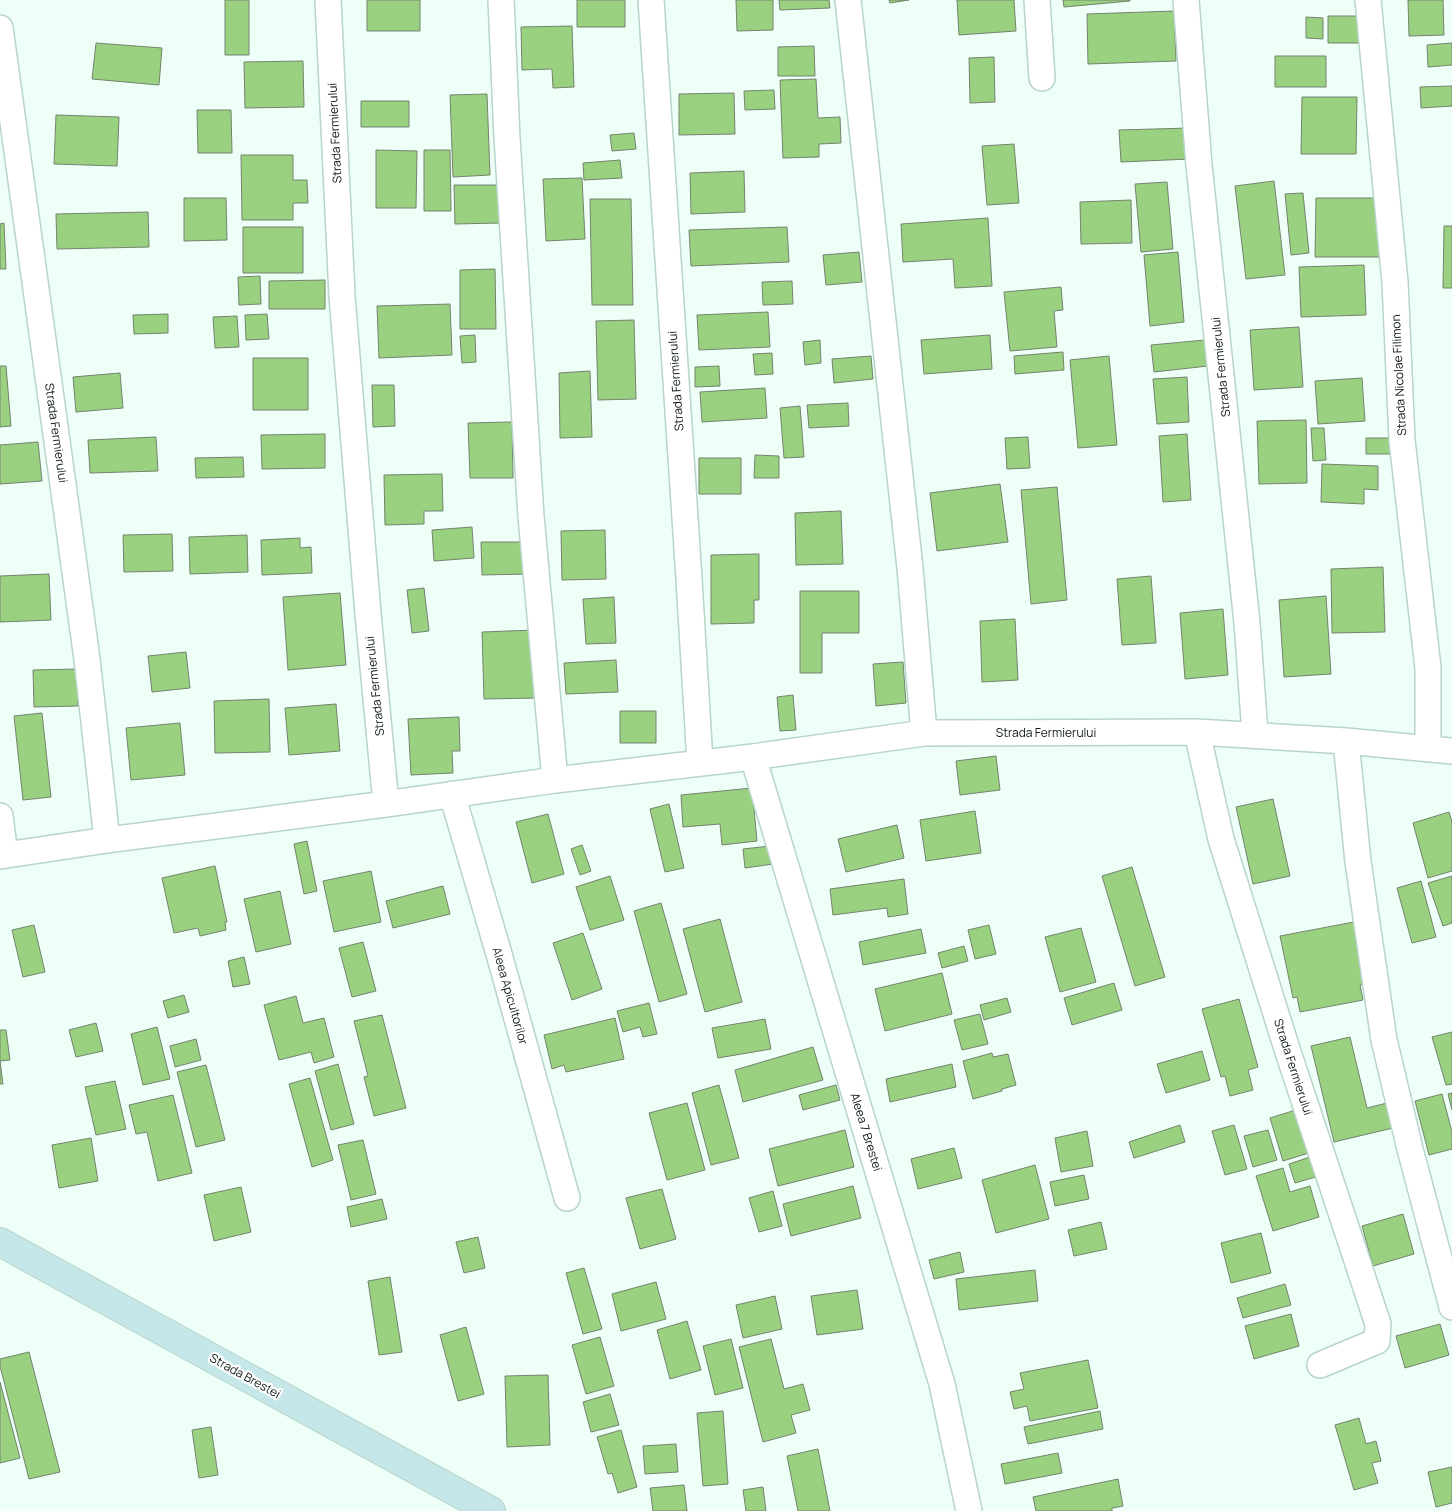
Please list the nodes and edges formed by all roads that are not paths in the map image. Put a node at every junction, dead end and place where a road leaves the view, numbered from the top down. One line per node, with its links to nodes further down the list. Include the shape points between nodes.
1 (328, 0): 19 (street, Strada Fermierului, via 342,296)
2 (501, 0): 17 (street, via 531,516)
3 (651, 0): 16 (street, Strada Fermierului)
4 (848, 0): 11 (street, via 910,568)
5 (1036, 0): 9 (street)
6 (1186, 0): 12 (street, Strada Fermierului, via 1199,165 1247,622)
7 (1368, 0): 14 (street, Strada Nicolae Filimon, via 1395,282 1402,440)
8 (0, 28): 21 (street, Strada Fermierului, via 87,659)
9 (1042, 78)
10 (1197, 732): 11 (street, Strada Fermierului); 12 (street, Strada Fermierului); 26 (street, Strada Fermierului, via 1221,839 1378,1324 1377,1341)
11 (924, 733): 15 (street, Strada Fermierului)
12 (1255, 734): 13 (street, Strada Fermierului)
13 (1346, 741): 14 (street, Strada Fermierului); 25 (street, via 1358,862 1384,1040)
14 (1440, 750)
15 (753, 757): 16 (street, Strada Fermierului); 28 (street, Aleea 7 Brestei, via 942,1384)
16 (700, 762): 17 (street, Strada Fermierului)
17 (555, 780): 18 (street, Strada Fermierului)
18 (452, 794): 19 (street, Strada Fermierului); 23 (street, Aleea Apicultorilor)
19 (386, 804): 21 (street, Strada Fermierului)
20 (0, 816): 22 (street, Strada Fermierului)
21 (107, 840): 22 (street, Strada Fermierului)
22 (3, 856)
23 (567, 1198)
24 (0, 1242): 27 (main road, Strada Brestei)
25 (1452, 1307)
26 (1320, 1365)
27 (491, 1511)
28 (969, 1511)

